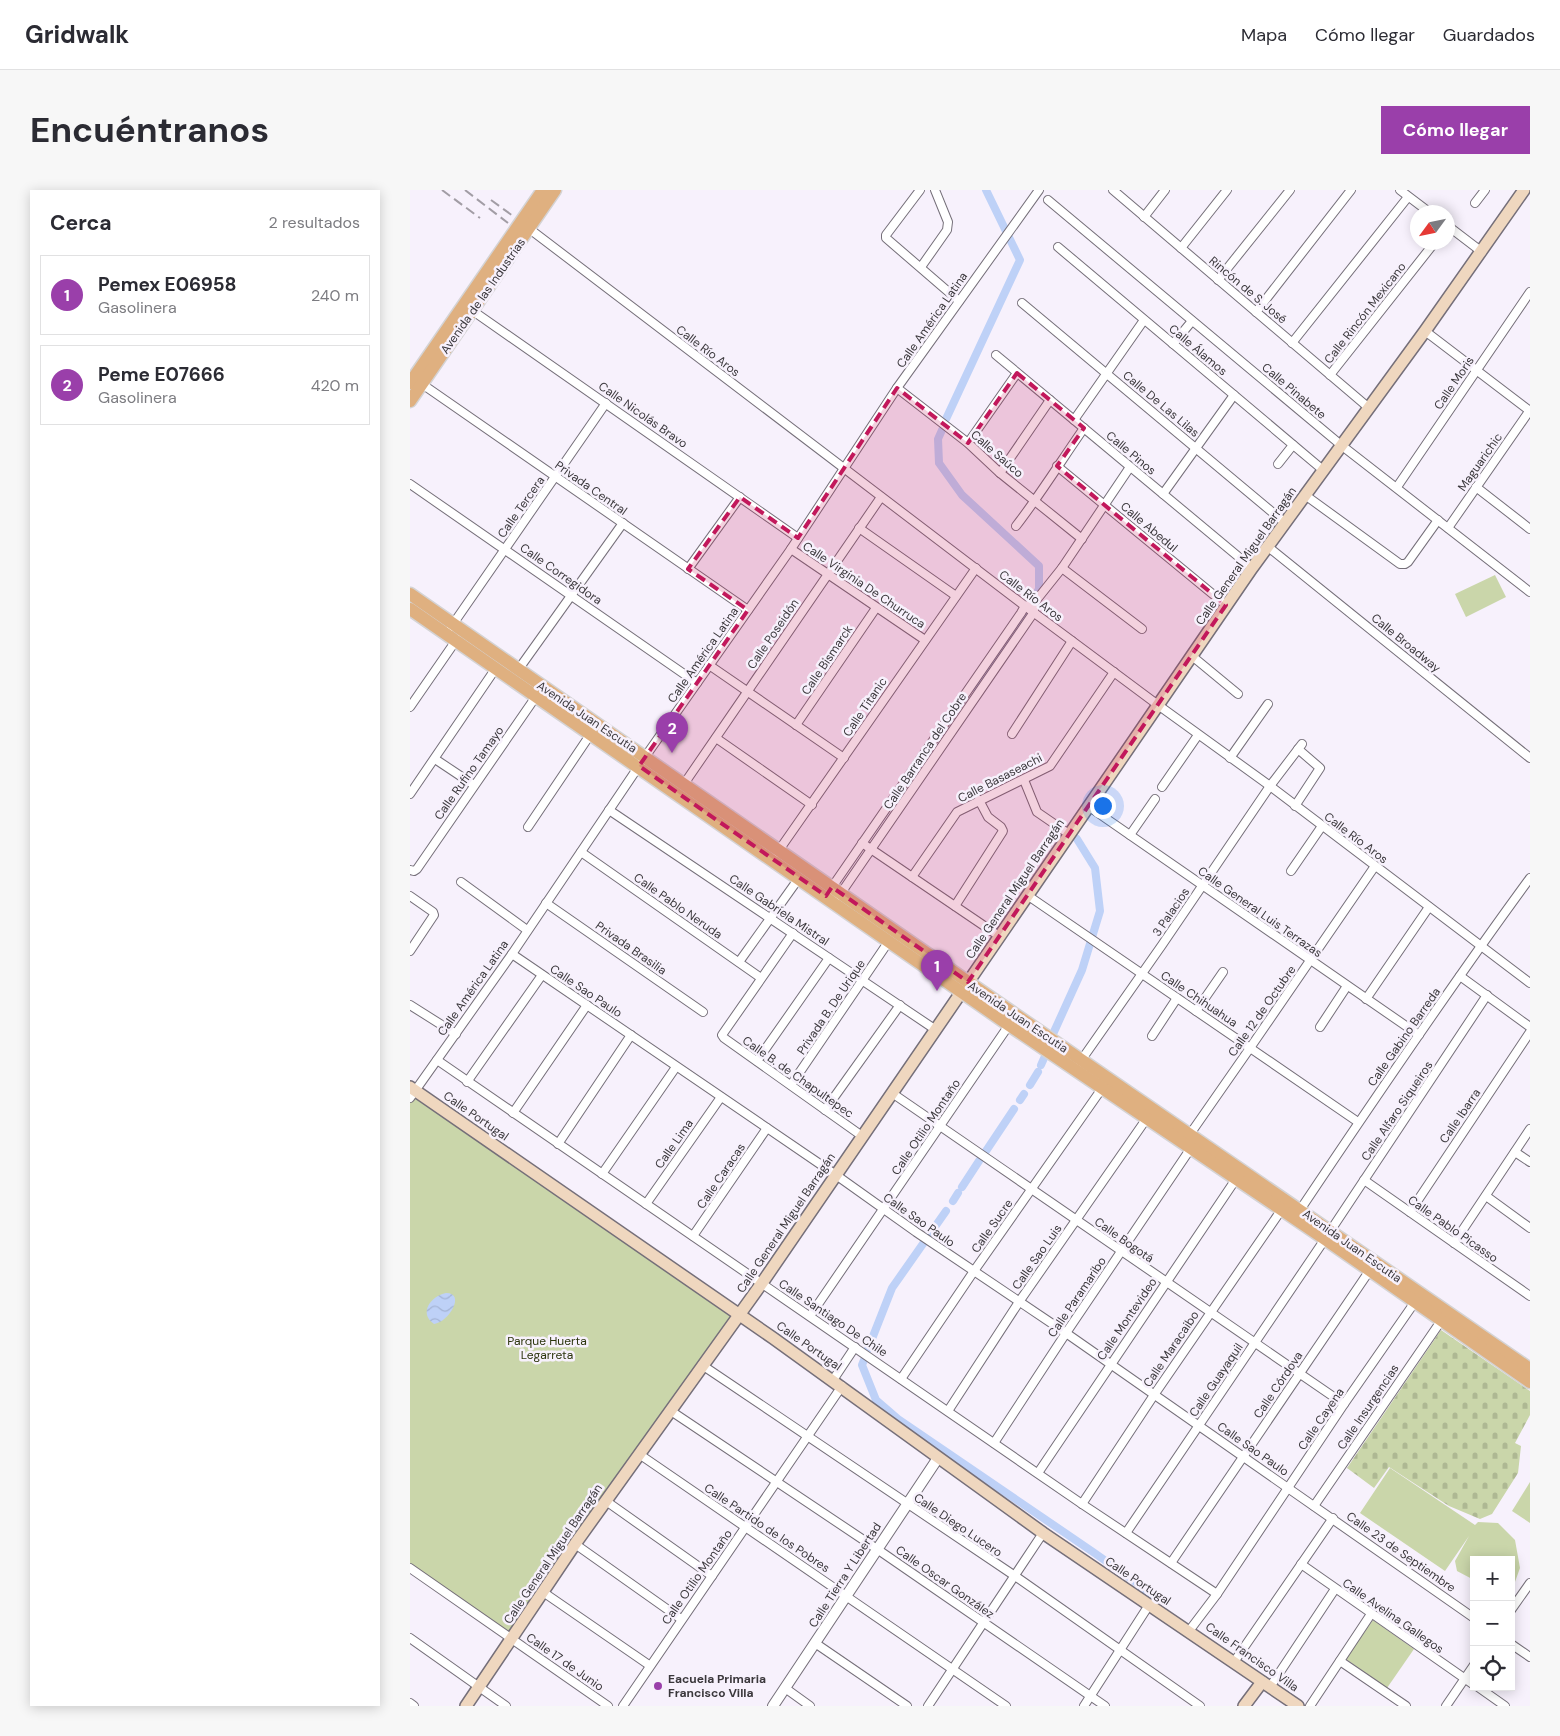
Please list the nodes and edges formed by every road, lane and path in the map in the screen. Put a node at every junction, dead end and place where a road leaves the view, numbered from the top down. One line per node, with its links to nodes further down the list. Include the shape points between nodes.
1 (543, 190): 19 (main road, Avenida de las Industrias)
2 (555, 190): 19 (main road, Avenida de las Industrias)
3 (920, 190): 25 (street, via 886,237)
4 (935, 190): 25 (street, via 948,222 947,230)
5 (1039, 190): 29 (street, Calle América Latina)
6 (1113, 190): 18 (street, Rincón de S. José)
7 (1165, 190): 18 (street)
8 (1227, 190): 22 (street)
9 (1290, 190): 27 (street)
10 (1351, 190): 32 (street)
11 (1400, 190): 14 (street)
12 (1485, 190): 16 (street)
13 (1524, 190): 24 (main road, Calle General Miguel Barragán)
14 (1408, 196): 17 (street); 36 (street)
15 (1048, 200): 34 (street, Calle Pinabete)
16 (1475, 203)
17 (1420, 205)
18 (1144, 216): 22 (street, Rincón de S. José)
19 (525, 226): 26 (main road, Avenida de las Industrias); 60 (street, Calle Río Aros)
20 (1455, 232): 24 (street)
21 (1058, 247): 33 (street, Calle Álamos)
22 (1181, 248): 27 (street, Rincón de S. José)
23 (1429, 250): 42 (street, Calle Rincón Mexicano)
24 (1482, 252): 35 (main road, Calle General Miguel Barragán)
25 (921, 267): 29 (street)
26 (489, 278): 31 (main road, Avenida de las Industrias); 43 (main road, Avenida de las Industrias)
27 (1218, 280): 32 (street, Rincón de S. José)
28 (1530, 292): 39 (street, Calle Moris)
29 (959, 301): 44 (street, Calle América Latina)
30 (1022, 303): 41 (street, Calle De Las Lilas)
31 (473, 312): 43 (main road, Avenida de las Industrias); 48 (street, Calle Nicolás Bravo)
32 (1256, 312): 36 (street, Rincón de S. José)
33 (1144, 320): 37 (street, Calle Álamos); 41 (street)
34 (1192, 321): 37 (street); 55 (street, Calle Pinabete)
35 (1425, 331): 39 (street); 49 (main road, Calle General Miguel Barragán)
36 (1292, 343): 42 (street, Rincón de S. José)
37 (1173, 344): 45 (street, Calle Álamos)
38 (996, 355): 40 (street, Calle Pinos)
39 (1476, 370): 50 (street); 65 (street, Calle Moris)
40 (1018, 373): 46 (street, Calle Pinos); 53 (street)
41 (1106, 373): 51 (street); 56 (street, Calle De Las Lilas)
42 (1330, 375): 49 (street, Rincón de S. José)
43 (416, 384): 47 (main road, Avenida de las Industrias); 63 (street, Privada Central)
44 (897, 388): 53 (street, Calle Saúco); 60 (street, Calle América Latina)
45 (1234, 394): 54 (street, Calle Álamos); 56 (street)
46 (1050, 400): 51 (street, Calle Pinos); 62 (street)
47 (410, 402)
48 (606, 403): 63 (street, Calle Tercera); 69 (street, Calle Nicolás Bravo)
49 (1369, 408): 55 (main road, Calle General Miguel Barragán)
50 (1530, 411): 66 (street, Maguarichic)
51 (1074, 420): 52 (street, Calle Pinos)
52 (1084, 428): 58 (street); 59 (street, Calle Pinos)
53 (968, 443): 62 (street, Calle Saúco)
54 (1293, 444): 57 (street); 61 (street, Calle Álamos)
55 (1341, 445): 61 (main road, Calle General Miguel Barragán); 65 (street, Calle Pinabete)
56 (1196, 448): 67 (street); 74 (street, Calle De Las Lilas)
57 (1278, 464)
58 (1057, 466): 71 (street); 72 (street, Calle Abedul)
59 (1130, 466): 67 (street, Calle Pinos); 72 (street)
60 (843, 468): 70 (street, Calle Río Aros); 80 (street, Calle América Latina)
61 (1323, 470): 68 (main road, Calle General Miguel Barragán)
62 (1000, 472): 71 (street, Calle Saúco)
63 (556, 477): 75 (street, Privada Central); 83 (street, Calle Tercera)
64 (410, 484): 83 (street, Calle Corregidora)
65 (1397, 487): 73 (street, Calle Pinabete)
66 (1476, 488): 78 (street, Maguarichic); 79 (street)
67 (1163, 494): 87 (street, Calle Pinos)
68 (1305, 495): 73 (street, via 1402,564 1408,562); 74 (main road, Calle General Miguel Barragán)
69 (740, 497): 80 (street, Calle Nicolás Bravo); 88 (street)
70 (881, 497): 77 (street, Calle Poseidón); 85 (street, Calle Río Aros)
71 (1035, 501): 76 (street); 81 (street, Calle Saúco)
72 (1104, 504): 81 (street); 95 (street, Calle Abedul)
73 (1438, 520): 78 (street, Calle Pinabete)
74 (1284, 522): 82 (main road, Calle General Miguel Barragán)
75 (623, 524): 88 (street, Privada Central); 92 (street)
76 (1016, 526)
77 (859, 528): 89 (street, Calle Poseidón); 93 (street)
78 (1448, 528): 90 (street, Calle Pinabete)
79 (1530, 529)
80 (798, 538): 84 (street, Calle América Latina)
81 (1082, 538): 86 (street)
82 (1267, 546): 87 (main road, Calle General Miguel Barragán); 127 (street, Calle Broadway)
83 (506, 549): 92 (street, Calle Corregidora); 102 (street, Calle Tercera)
84 (791, 549): 89 (street, Calle Virginia De Churruca); 99 (street, Calle América Latina)
85 (976, 568): 93 (street, Calle Titanic); 96 (street, Calle Río Aros)
86 (1062, 568): 94 (street); 101 (street)
87 (1252, 568): 95 (main road, Calle General Miguel Barragán)
88 (688, 569): 99 (street, Privada Central)
89 (827, 574): 97 (street, Calle Virginia De Churruca); 112 (street, Calle Poseidón)
90 (1530, 592)
91 (410, 594): 102 (main road, Avenida Juan Escutia)
92 (572, 595): 108 (street); 110 (street, Calle Corregidora)
93 (956, 596): 103 (street, Calle Titanic)
94 (1034, 603): 96 (street); 100 (street)
95 (1226, 605): 105 (main road, Calle General Miguel Barragán)
96 (1026, 606): 100 (street, Calle Río Aros); 114 (street, Calle Barranca del Cobre)
97 (876, 608): 103 (street, Calle Virginia De Churruca); 119 (street, Calle Bismarck)
98 (410, 609): 102 (main road, Avenida Juan Escutia)
99 (748, 610): 106 (street, Calle América Latina)
100 (1034, 612): 104 (street, Calle Río Aros); 115 (street, Calle Barranca del Cobre)
101 (1142, 629)
102 (455, 632): 107 (main road, Avenida Juan Escutia); 108 (main road, Avenida Juan Escutia); 118 (street, Calle Tercera)
103 (925, 640): 125 (street, Calle Titanic)
104 (1072, 641): 109 (street, Calle Río Aros); 121 (street)
105 (1192, 656): 113 (street); 117 (main road, Calle General Miguel Barragán)
106 (709, 665): 110 (street, Calle América Latina); 112 (street)
107 (496, 668): 111 (main road, Avenida Juan Escutia); 124 (street)
108 (518, 670): 111 (main road, Avenida Juan Escutia)
109 (1114, 672): 117 (street, Calle Río Aros); 131 (street, Calle Basaseachi, via 1050,766)
110 (697, 683): 129 (street, Calle América Latina)
111 (540, 691): 120 (main road, Avenida Juan Escutia); 133 (street, Calle Rufino Tamayo)
112 (747, 692): 119 (street); 123 (street, Calle Poseidón)
113 (1238, 694)
114 (963, 696): 115 (street); 128 (street, Calle Barranca del Cobre)
115 (972, 702): 130 (street, Calle Barranca del Cobre)
116 (1268, 704): 126 (street)
117 (1158, 705): 122 (street, Calle Río Aros); 140 (main road, Calle General Miguel Barragán)
118 (410, 707)
119 (796, 725): 125 (street)
120 (594, 729): 129 (main road, Avenida Juan Escutia); 144 (street)
121 (1012, 734)
122 (1198, 734): 126 (street, Calle Río Aros); 134 (street)
123 (716, 738): 132 (street, Calle Poseidón); 139 (street)
124 (435, 758): 133 (street); 136 (street)
125 (844, 758): 139 (street, Calle Titanic)
126 (1230, 758): 135 (street, Calle Río Aros)
127 (1530, 758)
128 (919, 760): 130 (street); 147 (street, Calle Barranca del Cobre)
129 (642, 762): 132 (main road, Avenida Juan Escutia); 142 (street, Calle América Latina); 150 (main road, Avenida Juan Escutia)
130 (928, 766): 148 (street, Calle Barranca del Cobre)
131 (1024, 780): 138 (street, Calle Basaseachi); 145 (street, via 1037,812)
132 (684, 784): 150 (main road, Avenida Juan Escutia)
133 (474, 785): 152 (street, Calle Rufino Tamayo)
134 (1162, 786)
135 (1270, 786): 141 (street, Calle Río Aros); 141 (street, 3 Palacios, via 1300,746 1320,768); 158 (street, 3 Palacios)
136 (410, 794)
137 (1155, 799): 146 (street)
138 (979, 800): 154 (street, Calle Basaseachi, via 954,814); 163 (street, via 988,817 1003,831)
139 (812, 805): 150 (street, Calle Titanic)
140 (1088, 806): 145 (main road, Calle General Miguel Barragán); 146 (street, Calle General Luis Terrazas)
141 (1295, 806): 143 (street, Calle Río Aros)
142 (609, 810): 149 (street, Calle América Latina); 165 (street, Calle Gabriela Mistral)
143 (1322, 826): 151 (street, Calle Río Aros); 153 (street)
144 (528, 827)
145 (1069, 834): 160 (main road, Calle General Miguel Barragán)
146 (1130, 835): 158 (street, Calle General Luis Terrazas)
147 (862, 843): 148 (street); 159 (street, Calle Barranca del Cobre)
148 (871, 850): 154 (street); 159 (street, Calle Barranca del Cobre)
149 (581, 852): 162 (street, Calle América Latina); 175 (street, Calle Pablo Neruda)
150 (776, 855): 155 (main road, Avenida Juan Escutia); 159 (main road, Avenida Juan Escutia)
151 (1375, 866): 164 (street, Calle Río Aros); 174 (street, Calle 12 de Octubre)
152 (412, 871)
153 (1291, 871)
154 (912, 877): 163 (street)
155 (799, 878): 159 (main road, Avenida Juan Escutia); 165 (street)
156 (1530, 878): 170 (street, Calle Gabino Barreda)
157 (461, 882): 166 (street)
158 (1203, 886): 174 (street, Calle General Luis Terrazas); 178 (street, 3 Palacios)
159 (834, 895): 169 (main road, Avenida Juan Escutia); 185 (main road, Avenida Juan Escutia)
160 (1027, 895): 168 (main road, Calle General Miguel Barragán); 178 (street, Calle Chihuahua)
161 (410, 896): 171 (street, via 434,914)
162 (546, 903): 166 (street, Calle América Latina); 193 (street, Privada Brasilia)
163 (955, 906): 168 (street)
164 (1429, 907): 170 (street, Calle Río Aros); 188 (street)
165 (770, 918): 167 (street, Calle Gabriela Mistral); 175 (street)
166 (527, 930): 172 (street, Calle América Latina)
167 (793, 933): 173 (street, Calle Gabriela Mistral); 181 (street)
168 (999, 936): 185 (main road, Calle General Miguel Barragán)
169 (889, 942): 182 (street, Privada B. De Urique); 185 (main road, Avenida Juan Escutia)
170 (1480, 946): 180 (street, Calle Gabino Barreda); 183 (street, Calle Río Aros)
171 (411, 947)
172 (512, 954): 179 (street, Calle Sao Paulo); 199 (street, Calle América Latina)
173 (829, 958): 182 (street, Calle Gabriela Mistral); 206 (street)
174 (1310, 960): 184 (street, Calle General Luis Terrazas); 204 (street, Calle 12 de Octubre)
175 (739, 962): 181 (street, Calle Pablo Neruda)
176 (1530, 971): 183 (street)
177 (1224, 972): 192 (street)
178 (1142, 974): 187 (street, Calle Chihuahua); 207 (street, 3 Palacios)
179 (542, 975): 189 (street, Calle Sao Paulo); 209 (street)
180 (1460, 976): 186 (street); 201 (street, Calle Gabino Barreda)
181 (761, 978): 206 (street, Calle B. de Chapultepec, via 722,1035)
182 (864, 981): 190 (street, Calle Gabriela Mistral); 210 (street, Privada B. De Urique)
183 (1527, 981)
184 (1347, 986): 188 (street, Calle General Luis Terrazas); 195 (street)
185 (965, 987): 194 (main road, Avenida Juan Escutia); 197 (main road, Calle General Miguel Barragán); 203 (main road, Avenida Juan Escutia)
186 (1487, 995): 196 (street); 230 (street, Calle Alfaro Siqueiros)
187 (1177, 998): 192 (street, Calle Chihuahua); 202 (street)
188 (1366, 999): 201 (street, Calle General Luis Terrazas)
189 (586, 1005): 200 (street, Calle Sao Paulo); 216 (street)
190 (900, 1005): 197 (street, Calle Gabriela Mistral); 215 (street)
191 (411, 1008): 199 (street)
192 (1196, 1011): 204 (street, Calle Chihuahua)
193 (702, 1012)
194 (1009, 1024): 203 (main road, Avenida Juan Escutia); 219 (street, Calle Otilio Montaño)
195 (1320, 1027)
196 (1530, 1027)
197 (936, 1030): 213 (main road, Calle General Miguel Barragán)
198 (1530, 1032): 237 (street, Calle Ibarra)
199 (456, 1034): 205 (street, Calle América Latina)
200 (631, 1035): 208 (street, Calle Sao Paulo); 224 (street)
201 (1419, 1035): 218 (street, Calle Gabino Barreda)
202 (1152, 1036)
203 (1045, 1042): 207 (main road, Avenida Juan Escutia)
204 (1250, 1048): 218 (street, Calle Chihuahua); 223 (street, Calle 12 de Octubre)
205 (437, 1060): 209 (street, Calle Santiago De Chile); 212 (street, Calle América Latina)
206 (757, 1061): 210 (street, Calle B. de Chapultepec)
207 (1078, 1064): 211 (main road, Avenida Juan Escutia); 223 (main road, Avenida Juan Escutia)
208 (676, 1066): 214 (street, Calle Sao Paulo); 227 (street)
209 (468, 1082): 216 (street, Calle Santiago De Chile)
210 (791, 1086): 215 (street, Calle B. de Chapultepec)
211 (1103, 1087): 217 (main road, Avenida Juan Escutia); 231 (street, Calle Sucre)
212 (412, 1092): 252 (main road, Calle Portugal)
213 (892, 1093): 219 (street, Calle Bogotá); 222 (main road, Calle General Miguel Barragán)
214 (721, 1097): 220 (street, Calle Sao Paulo); 233 (street, Calle Lima)
215 (825, 1110): 222 (street, Calle B. de Chapultepec)
216 (513, 1113): 224 (street, Calle Santiago De Chile)
217 (1147, 1118): 223 (main road, Avenida Juan Escutia); 238 (street, Calle Sao Luis)
218 (1358, 1122): 236 (street, Calle Gabino Barreda)
219 (941, 1127): 231 (street, Calle Bogotá); 234 (street, Calle Otilio Montaño)
220 (767, 1128): 228 (street, Calle Sao Paulo); 241 (street, Calle Caracas)
221 (1530, 1130): 225 (street)
222 (862, 1136): 228 (main road, Calle General Miguel Barragán)
223 (1190, 1141): 229 (main road, Avenida Juan Escutia); 236 (main road, Avenida Juan Escutia); 243 (street, Calle Paramaribo)
224 (558, 1144): 227 (street, Calle Santiago De Chile)
225 (1515, 1152): 226 (street); 232 (street)
226 (1530, 1162)
227 (602, 1174): 233 (street, Calle Santiago De Chile)
228 (836, 1175): 234 (street, Calle Sao Paulo); 247 (main road, Calle General Miguel Barragán)
229 (1236, 1179): 235 (main road, Avenida Juan Escutia); 246 (street, Calle Montevideo)
230 (1364, 1180): 237 (street, Calle Pablo Picasso); 240 (street, Calle Alfaro Siqueiros)
231 (1030, 1190): 238 (street, Calle Bogotá); 245 (street, Calle Sucre)
232 (1486, 1196): 239 (street); 242 (street)
233 (646, 1204): 241 (street, Calle Santiago De Chile)
234 (884, 1209): 245 (street, Calle Sao Paulo); 253 (street, Calle Otilio Montaño)
235 (1282, 1209): 240 (main road, Avenida Juan Escutia); 251 (street, Calle Maracaibo)
236 (1300, 1210): 240 (main road, Avenida Juan Escutia)
237 (1410, 1212): 242 (street, Calle Pablo Picasso)
238 (1076, 1220): 243 (street, Calle Bogotá); 250 (street, Calle Sao Luis)
239 (1530, 1228)
240 (1328, 1235): 244 (main road, Avenida Juan Escutia); 249 (main road, Avenida Juan Escutia); 256 (street, Calle Guayaquil)
241 (693, 1236): 247 (street, Calle Santiago De Chile)
242 (1454, 1243): 248 (street, Calle Pablo Picasso)
243 (1121, 1251): 246 (street, Calle Bogotá); 255 (street, Calle Paramaribo)
244 (1370, 1270): 249 (main road, Avenida Juan Escutia); 261 (street, Calle Córdova)
245 (974, 1271): 250 (street, Calle Sao Paulo); 262 (street, Calle Sucre)
246 (1166, 1282): 251 (street, Calle Bogotá); 258 (street, Calle Montevideo)
247 (762, 1283): 252 (main road, Calle General Miguel Barragán); 253 (street, Calle Santiago De Chile)
248 (1530, 1296)
249 (1418, 1298): 254 (main road, Avenida Juan Escutia); 260 (main road, Avenida Juan Escutia); 266 (street, Calle Cayena)
250 (1019, 1302): 255 (street, Calle Sao Paulo); 268 (street, Calle Sao Luis)
251 (1210, 1312): 256 (street, Calle Bogotá); 265 (street, Calle Maracaibo)
252 (740, 1315): 259 (main road, Calle General Miguel Barragán); 264 (main road, Calle Portugal)
253 (810, 1316): 257 (street, Calle Santiago De Chile)
254 (1441, 1321): 263 (main road, Avenida Juan Escutia); 281 (street, Calle Insurgencias)
255 (1066, 1333): 258 (street, Calle Sao Paulo); 271 (street, Calle Paramaribo)
256 (1254, 1343): 261 (street, Calle Bogotá); 269 (street, Calle Guayaquil)
257 (855, 1347): 262 (street, Calle Santiago De Chile); 264 (street, Calle Otilio Montaño)
258 (1110, 1364): 265 (street, Calle Sao Paulo); 275 (street, Calle Montevideo)
259 (702, 1365): 267 (main road, Calle General Miguel Barragán); 270 (street, Calle Diego Lucero)
260 (1530, 1369)
261 (1299, 1374): 266 (street, Calle Bogotá); 273 (street, Calle Córdova)
262 (902, 1379): 268 (street, Calle Santiago De Chile)
263 (1530, 1382)
264 (837, 1383): 270 (street, Calle Otilio Montaño); 274 (main road, Calle Portugal)
265 (1154, 1395): 269 (street, Calle Sao Paulo); 279 (street, Calle Maracaibo)
266 (1344, 1404): 277 (street, Calle Cayena)
267 (671, 1411): 272 (main road, Calle General Miguel Barragán); 276 (street, Calle Oscar González)
268 (948, 1411): 271 (street, Calle Santiago De Chile)
269 (1199, 1425): 273 (street, Calle Sao Paulo); 285 (street, Calle Guayaquil)
270 (808, 1436): 276 (street, Calle Otilio Montaño); 280 (street, Calle Diego Lucero)
271 (994, 1443): 275 (street, Calle Santiago De Chile)
272 (639, 1454): 278 (main road, Calle General Miguel Barragán); 283 (street, Calle Partido de los Pobres)
273 (1243, 1457): 277 (street, Calle Sao Paulo); 288 (street, Calle Córdova)
274 (938, 1458): 280 (street, Calle Tierra Y Libertad); 284 (main road, Calle Portugal)
275 (1038, 1473): 279 (street, Calle Santiago De Chile)
276 (776, 1480): 283 (street, Calle Otilio Montaño); 287 (street, Calle Oscar González)
277 (1289, 1488): 281 (street, Calle Sao Paulo); 296 (street, Calle Cayena)
278 (606, 1500): 286 (main road, Calle General Miguel Barragán); 291 (street)
279 (1082, 1504): 285 (street, Calle Santiago De Chile)
280 (907, 1505): 287 (street, Calle Tierra Y Libertad); 292 (street, Calle Diego Lucero)
281 (1314, 1506): 282 (street, Calle 23 de Septiembre)
282 (1333, 1518): 289 (street); 301 (street, Calle 23 de Septiembre)
283 (745, 1527): 291 (street, Calle Otilio Montaño); 297 (street, Calle Partido de los Pobres)
284 (1043, 1533): 292 (street); 298 (main road, Calle Portugal)
285 (1126, 1533): 288 (street, Calle Santiago De Chile)
286 (575, 1544): 295 (main road, Calle General Miguel Barragán); 302 (street)
287 (878, 1549): 297 (street, Calle Tierra Y Libertad); 303 (street, Calle Oscar González)
288 (1171, 1563): 296 (street, Calle Santiago De Chile)
289 (1301, 1564): 294 (street, Calle Avelina Gallegos); 312 (street)
290 (410, 1568): 306 (street, Calle 17 de Junio)
291 (712, 1576): 302 (street, Calle Otilio Montaño)
292 (1015, 1576): 303 (street); 309 (street, Calle Diego Lucero)
293 (1529, 1586): 299 (street)
294 (1335, 1589): 300 (street, Calle Avelina Gallegos); 318 (street)
295 (543, 1592): 306 (main road, Calle General Miguel Barragán); 313 (street)
296 (1218, 1594): 304 (street, Calle Cayena)
297 (846, 1596): 307 (street, Calle Tierra Y Libertad); 314 (street, Calle Partido de los Pobres)
298 (1149, 1605): 304 (main road, Calle Portugal); 309 (street)
299 (1515, 1605)
300 (1371, 1614): 311 (street); 316 (street, Calle Avelina Gallegos)
301 (1470, 1615)
302 (681, 1619): 313 (street, Calle Otilio Montaño)
303 (983, 1623): 314 (street); 322 (street, Calle Oscar González)
304 (1189, 1631): 312 (main road, Calle Francisco Villa)
305 (410, 1638): 319 (street)
306 (512, 1639): 319 (main road, Calle General Miguel Barragán); 327 (street, Calle 17 de Junio)
307 (815, 1643): 320 (street, Calle Tierra Y Libertad); 331 (street)
308 (1514, 1646): 310 (street)
309 (1121, 1651): 322 (street); 336 (street, Calle Diego Lucero)
310 (1530, 1657)
311 (1340, 1661): 339 (street); 340 (street)
312 (1234, 1662): 318 (main road, Calle Francisco Villa)
313 (649, 1666): 328 (street, Calle Otilio Montaño)
314 (953, 1669): 332 (street); 333 (street, Calle Partido de los Pobres)
315 (1470, 1671): 316 (street)
316 (1465, 1678): 317 (street, Calle Avelina Gallegos); 341 (street)
317 (1470, 1682)
318 (1266, 1684): 337 (main road); 338 (main road, Calle Francisco Villa)
319 (479, 1687): 325 (main road, Calle General Miguel Barragán); 326 (street)
320 (785, 1688): 329 (street, Calle Tierra Y Libertad); 330 (street)
321 (1484, 1691): 342 (street)
322 (1091, 1696): 334 (street); 335 (street, Calle Oscar González)
323 (410, 1703): 324 (street)
324 (414, 1706)
325 (466, 1706)
326 (506, 1706)
327 (608, 1706)
328 (623, 1706)
329 (773, 1706)
330 (810, 1706)
331 (906, 1706)
332 (928, 1706)
333 (1006, 1706)
334 (1084, 1706)
335 (1105, 1706)
336 (1200, 1706)
337 (1244, 1706)
338 (1298, 1706)
339 (1310, 1706)
340 (1406, 1706)
341 (1446, 1706)
342 (1505, 1706)

